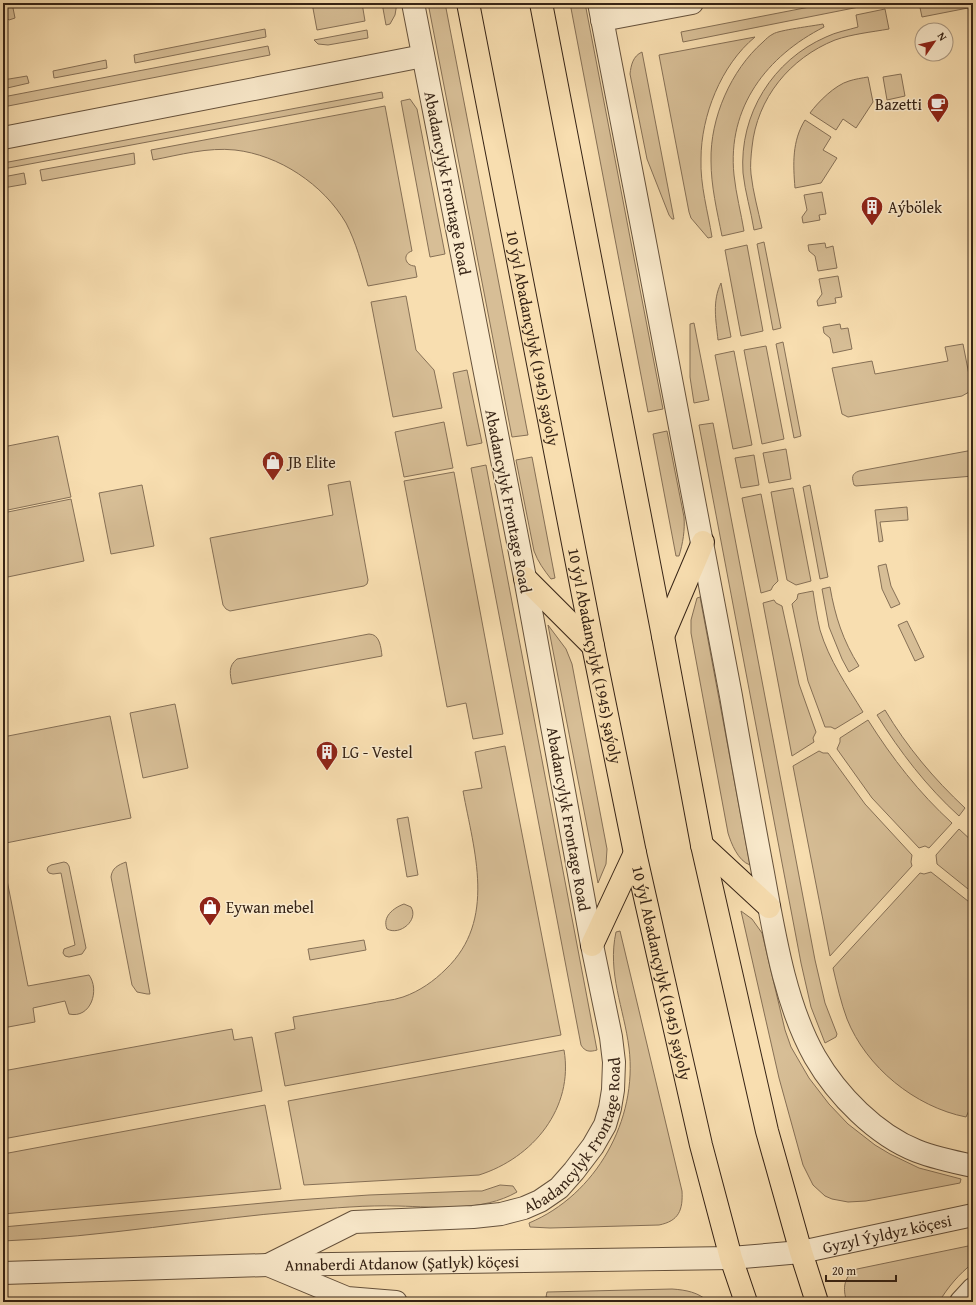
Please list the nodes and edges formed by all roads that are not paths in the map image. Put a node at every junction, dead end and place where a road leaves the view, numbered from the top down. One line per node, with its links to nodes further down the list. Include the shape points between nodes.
1 (413, 3): 6 (street, Abadancylyk Frontage Road)
2 (468, 3): 11 (main road, 10 ýyl Abadançylyk (1945) şaýoly)
3 (541, 3): 10 (main road)
4 (692, 3): 5 (street)
5 (601, 12): 8 (street)
6 (423, 56): 7 (street); 9 (street, Abadancylyk Frontage Road)
7 (3, 138)
8 (703, 542): 10 (main road); 14 (street)
9 (525, 578): 11 (main road); 15 (street, Abadancylyk Frontage Road)
10 (663, 636): 12 (main road)
11 (593, 646): 13 (main road, 10 ýyl Abadançylyk (1945) şaýoly)
12 (702, 845): 14 (main road); 18 (main road, via 767,1131)
13 (635, 853): 15 (main road); 19 (main road, 10 ýyl Abadançylyk (1945) şaýoly, via 701,1145)
14 (769, 907): 16 (street, via 792,1003 816,1058 831,1080 853,1106 894,1140 916,1151)
15 (592, 945): 20 (street, Abadancylyk Frontage Road, via 614,1062 613,1090 605,1125 593,1146 559,1188 540,1201 501,1214 354,1222)
16 (973, 1166)
17 (973, 1216): 18 (street, Gyzyl Ýyldyz köçesi)
18 (800, 1252): 19 (street, Annaberdi Atdanow (Şatlyk) köçesi); 25 (main road)
19 (731, 1258): 20 (street, Annaberdi Atdanow (Şatlyk) köçesi); 24 (main road, 10 ýyl Abadançylyk (1945) şaýoly)
20 (268, 1265): 21 (street, Annaberdi Atdanow (Şatlyk) köçesi); 23 (street, via 347,1298)
21 (3, 1273)
22 (973, 1288): 26 (street)
23 (396, 1302)
24 (746, 1302)
25 (817, 1302)
26 (961, 1302)

